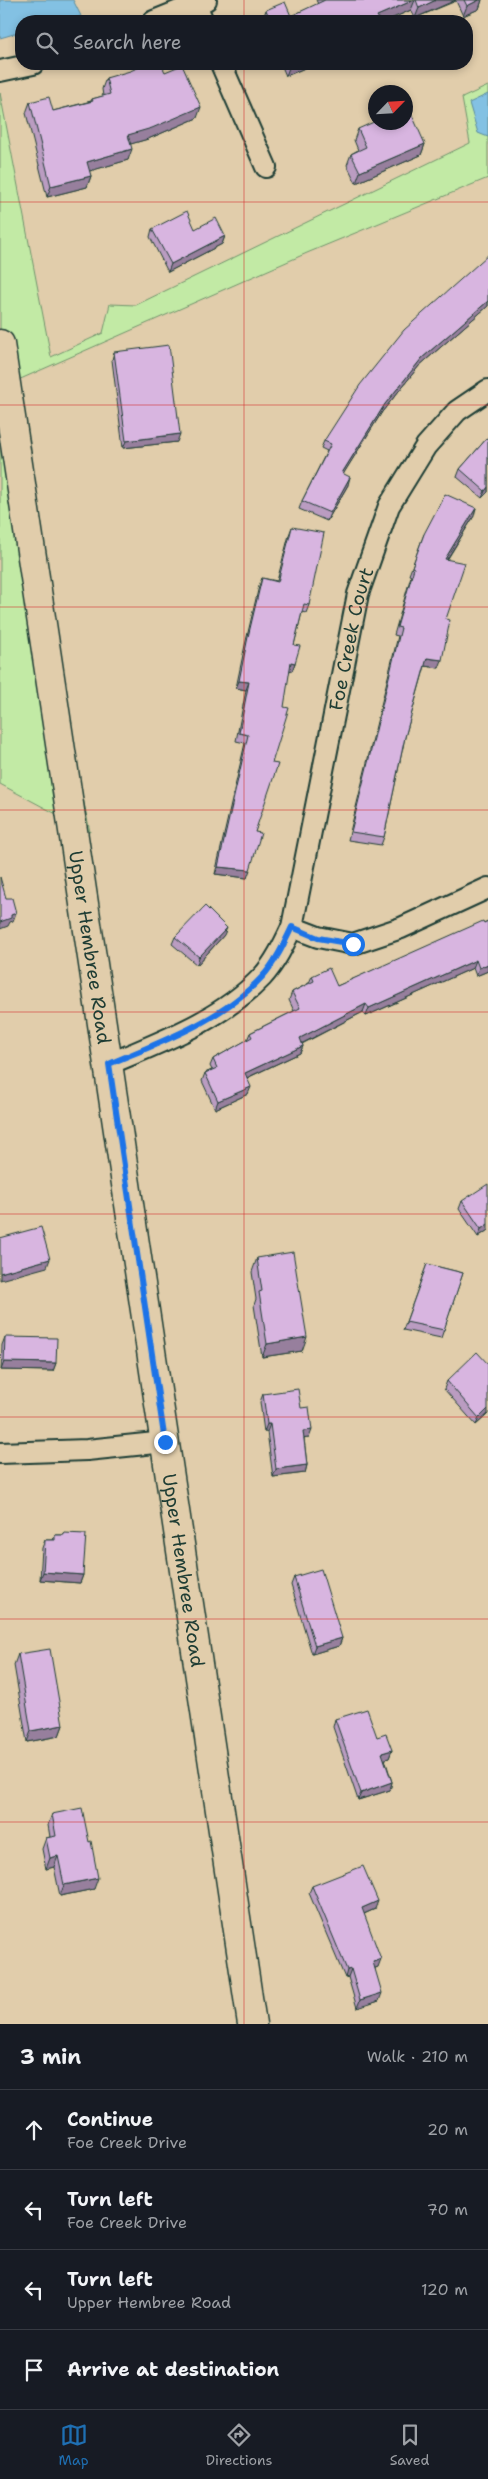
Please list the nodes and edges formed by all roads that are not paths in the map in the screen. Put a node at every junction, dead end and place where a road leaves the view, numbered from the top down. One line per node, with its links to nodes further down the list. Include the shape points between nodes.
1 (202, 9): 2 (street)
2 (178, 15)
3 (15, 68): 5 (street)
4 (224, 70): 6 (street)
5 (0, 71)
6 (266, 167)
7 (0, 344): 11 (street, Upper Hembree Road)
8 (488, 390): 10 (street, Foe Creek Court, via 457,411 426,446 389,506 358,594)
9 (488, 888): 10 (street, via 401,928 353,944 318,938)
10 (292, 927): 11 (street, Foe Creek Court, via 284,946 263,976 228,1006 187,1031)
11 (109, 1064): 12 (street, Upper Hembree Road)
12 (165, 1442): 13 (street, via 87,1450); 14 (street, Upper Hembree Road)
13 (0, 1453)
14 (252, 2024)

